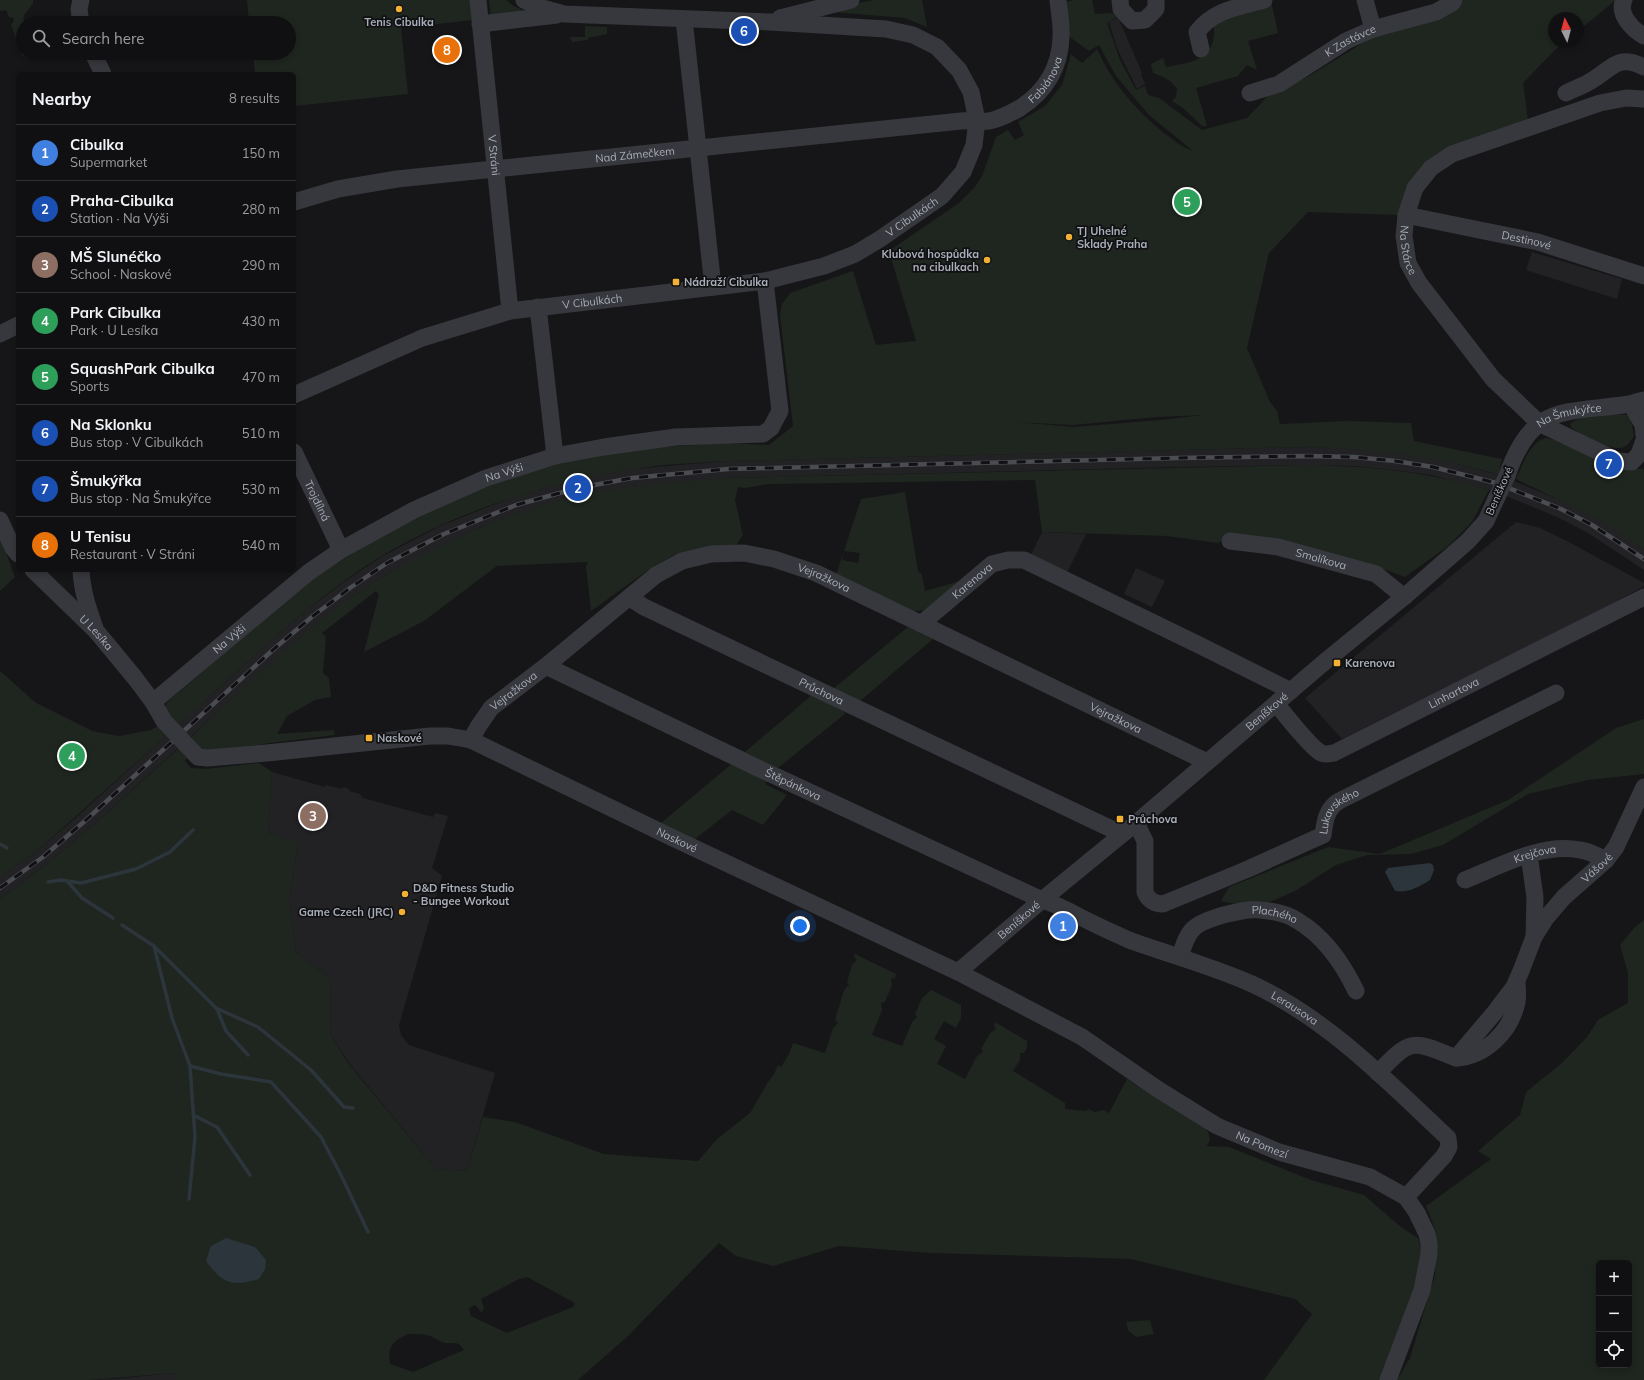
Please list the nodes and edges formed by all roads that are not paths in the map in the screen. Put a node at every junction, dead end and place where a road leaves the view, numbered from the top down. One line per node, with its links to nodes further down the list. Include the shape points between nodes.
1 (478, 0): 16 (street, V Stráni)
2 (524, 0): 12 (street, V Cibulkách)
3 (852, 0): 15 (street)
4 (1058, 0): 26 (street, Fabiánova, via 1062,36 1060,53 1047,84 1034,98 1015,111 989,121)
5 (1120, 0): 6 (street, via 1121,9 1132,21 1145,20 1156,9)
6 (1156, 0)
7 (1264, 0): 19 (street, via 1221,12 1203,24 1197,32)
8 (1365, 0): 17 (street)
9 (1454, 0): 17 (street, K Zastávce, via 1436,12)
10 (1624, 0): 18 (street, via 1622,3 1625,19 1636,32)
11 (81, 1): 13 (street)
12 (564, 14): 14 (street, V Cibulkách); 16 (street)
13 (80, 16)
14 (684, 19): 15 (street, V Cibulkách); 27 (street)
15 (770, 22): 26 (street, V Cibulkách, via 886,29 913,35 937,47 959,70 971,92)
16 (480, 24): 28 (street, V Stráni)
17 (1373, 29): 23 (street, K Zastávce, via 1346,41 1279,84)
18 (1644, 36)
19 (1201, 49)
20 (96, 60): 22 (street)
21 (1644, 67): 24 (street, via 1624,61)
22 (102, 72)
23 (1250, 93)
24 (1566, 93)
25 (1644, 99): 30 (street, Na Stárce, via 1626,98 1600,103 1452,154 1431,168 1415,188)
26 (977, 120): 27 (street, Nad Zámečkem); 32 (street, V Cibulkách, via 974,145 963,172 942,196 855,254 824,266)
27 (698, 148): 28 (street, Nad Zámečkem); 33 (street)
28 (495, 168): 29 (street, Nad Zámečkem, via 389,180 338,189); 35 (street, V Stráni)
29 (296, 201)
30 (1406, 215): 31 (street, Destinové, via 1538,242); 40 (street, Na Stárce, via 1404,236 1408,262 1419,283 1493,379)
31 (1644, 276)
32 (765, 282): 33 (street, V Cibulkách); 44 (street, Na Výši, via 780,411 771,428 763,434 676,437)
33 (712, 287): 34 (street, V Cibulkách)
34 (538, 308): 35 (street, V Cibulkách); 44 (street)
35 (510, 311): 38 (street, V Cibulkách, via 422,338)
36 (16, 326): 37 (street)
37 (0, 334)
38 (296, 393)
39 (1640, 400): 40 (street, Na Šmukýřce, via 1570,410); 41 (street, Na Šmukýřce)
40 (1539, 423): 42 (street, Na Šmukýřce, via 1618,461 1632,462 1639,454); 51 (street, Beníškové, bridge, via 1516,451 1486,521 1468,541)
41 (1644, 435)
42 (1644, 440)
43 (296, 456): 47 (street, Trojdílná)
44 (555, 456): 47 (street, Na Výši, via 486,478 414,510)
45 (0, 520): 48 (street)
46 (1230, 541): 51 (street, Smolíkova, via 1278,548 1376,574)
47 (341, 550): 59 (street, Na Výši, via 309,572)
48 (16, 552)
49 (35, 572): 55 (street, U Lesíka)
50 (81, 572): 55 (street, via 87,606)
51 (1404, 597): 57 (street, Beníškové)
52 (1644, 597): 60 (street, Linhartova, via 1334,753 1324,754 1317,750)
53 (630, 598): 54 (street, Vejražkova, via 656,575 682,561 711,554 744,553 774,559 816,573); 56 (street, Vejražkova); 65 (street, Průchova, via 830,697)
54 (920, 624): 57 (street, Karenova, via 992,564 1024,560); 62 (street, Vejražkova)
55 (97, 632): 59 (street, U Lesíka)
56 (546, 666): 61 (street, Vejražkova, via 492,708); 69 (street, Štěpánkova)
57 (1291, 691): 60 (street, Beníškové)
58 (1556, 693): 64 (street, Lukavského, via 1339,801 1330,807 1323,835 1163,904 1146,896 1145,841)
59 (153, 702): 61 (street, Naskové, bridge, via 164,721 198,757 222,757 430,736)
60 (1276, 704): 62 (street, Beníškové)
61 (471, 740): 72 (street, Naskové)
62 (1207, 762): 64 (street, Beníškové)
63 (1644, 787): 67 (street, Vášové, via 1621,837)
64 (1136, 823): 65 (street, Beníškové)
65 (1122, 834): 69 (street, Beníškové)
66 (1529, 855): 67 (street, Krejčova, via 1566,848 1592,853); 68 (street, Krejčova); 70 (street, Vášové, via 1535,897)
67 (1606, 860): 70 (street, Vášové, via 1564,897)
68 (1465, 880)
69 (1042, 900): 71 (street, Lerausova, via 1054,903 1097,926); 72 (street, Beníškové)
70 (1534, 937): 74 (street, Vášové, via 1522,972 1495,1012 1456,1058 1416,1044 1392,1059)
71 (1180, 957): 73 (street, Plachého, via 1189,935 1202,923 1229,914 1259,910 1298,920 1315,934 1339,961); 74 (street, Lerausova, via 1252,984 1284,1001 1318,1023)
72 (958, 972): 75 (street, Na Pomezí, via 1082,1037 1217,1126 1279,1152 1370,1177)
73 (1356, 991)
74 (1378, 1073): 75 (street, Lerausova, via 1448,1138 1449,1147 1444,1156)
75 (1406, 1196): 76 (street, Na Pomezí, via 1417,1212 1429,1244 1422,1290)
76 (1388, 1380)

